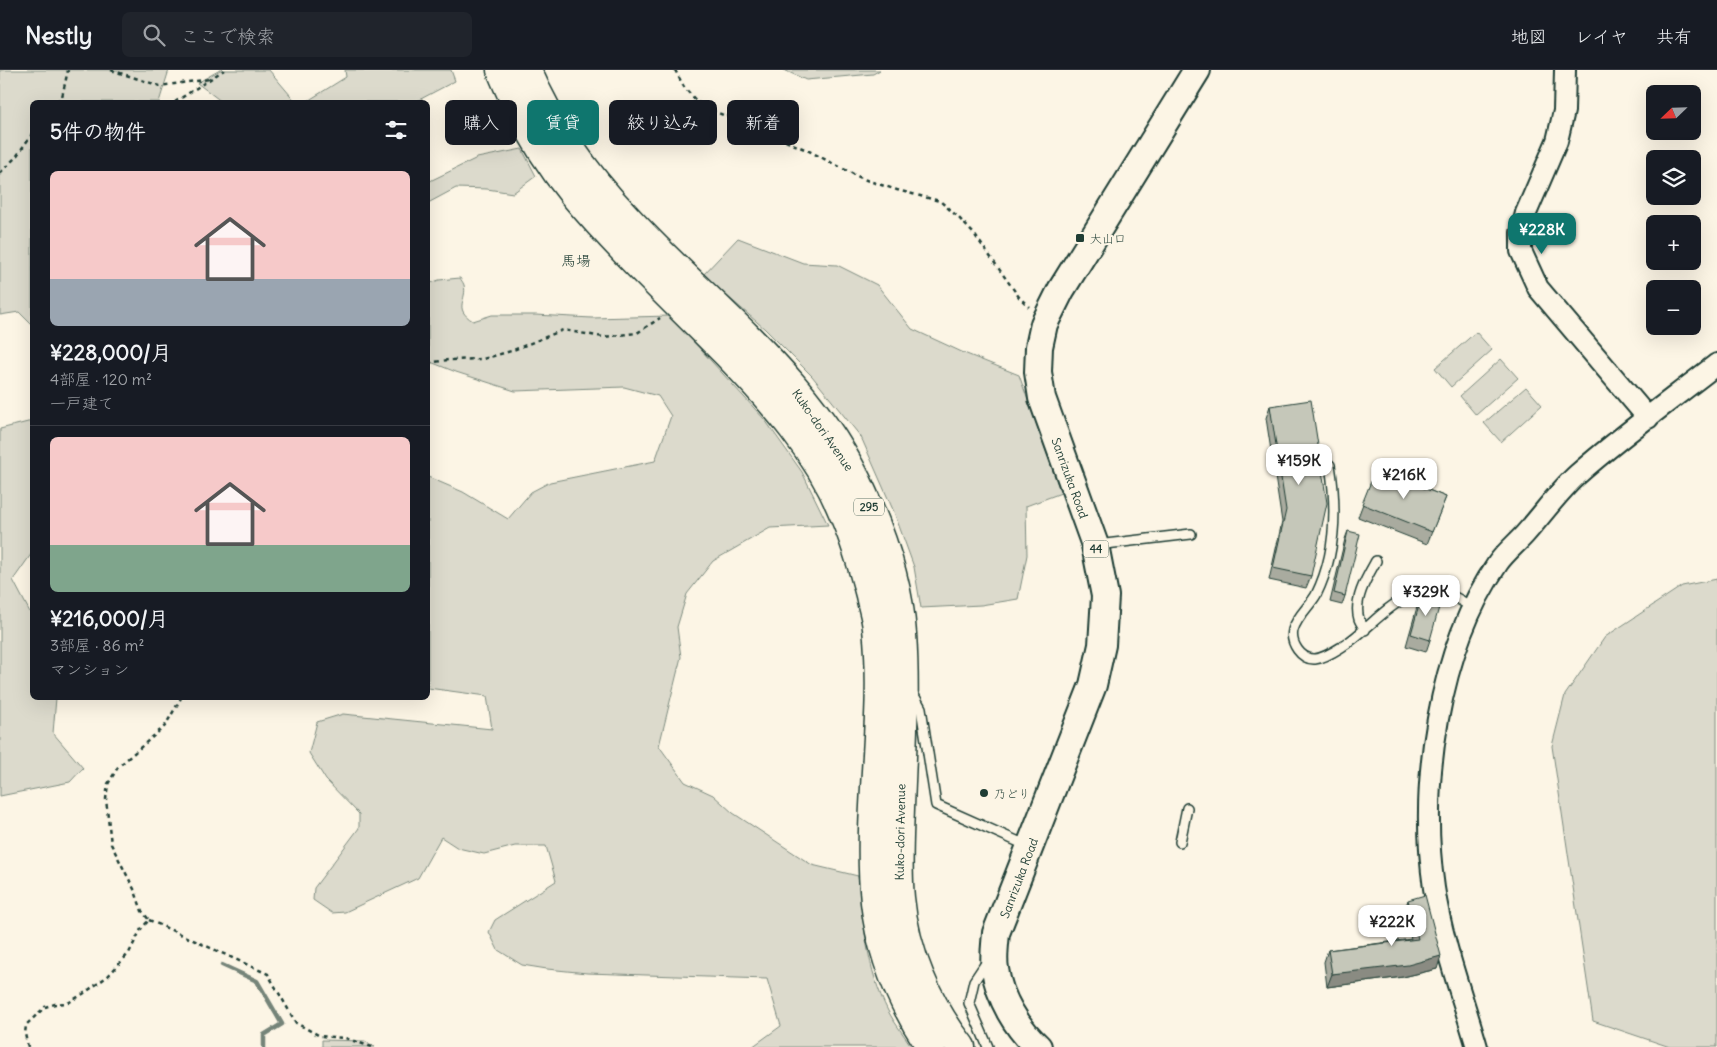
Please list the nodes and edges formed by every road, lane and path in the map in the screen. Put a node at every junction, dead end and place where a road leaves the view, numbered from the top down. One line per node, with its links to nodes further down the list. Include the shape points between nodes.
1 (68, 70): 10 (path)
2 (111, 70): 9 (path, via 160,86)
3 (224, 70): 9 (path)
4 (501, 70): 14 (highway, Kuko-dori Avenue / 295, via 522,115 573,194)
5 (526, 70): 25 (highway, Kuko-dori Avenue / 295, via 558,132 581,164 626,218 780,369 848,462 881,537 892,572 902,632)
6 (675, 70): 15 (path, via 697,102 716,112 807,150 863,179 940,202 974,234 1019,297)
7 (1197, 70): 15 (main road, Sanrizuka Road / 44, via 1061,290)
8 (1564, 70): 18 (street, via 1564,111 1557,141 1526,213 1521,251 1538,288)
9 (210, 79): 11 (path)
10 (59, 100)
11 (178, 100)
12 (30, 137): 13 (path)
13 (0, 173)
14 (674, 300): 16 (path, via 660,318 637,333 603,337 563,330 482,359); 34 (highway, Kuko-dori Avenue / 295, via 758,386 808,447 855,543 877,625 880,670 875,902 890,968 901,995)
15 (1044, 324): 21 (main road, Sanrizuka Road / 44, via 1038,372 1042,398)
16 (430, 363)
17 (1717, 364): 18 (street)
18 (1648, 418): 23 (street, via 1577,474 1551,501 1498,562)
19 (1330, 465): 24 (lane, via 1335,494 1333,543 1315,596 1293,631 1294,645 1302,655 1314,659 1331,654)
20 (1191, 534): 21 (lane)
21 (1095, 545): 29 (main road, Sanrizuka Road / 44, via 1104,596 1102,645 1094,685)
22 (1376, 562): 24 (lane, via 1365,581 1359,602 1358,618)
23 (1474, 608): 24 (lane, via 1451,595 1417,593 1401,599); 38 (street, via 1445,686 1432,753 1429,796 1434,888 1445,938)
24 (1365, 630)
25 (904, 680): 29 (lane, via 920,708 936,804); 35 (highway, Kuko-dori Avenue / 295, via 898,854 903,923 927,993 939,1017)
26 (180, 700): 30 (path, via 165,726 118,767 108,784 106,799 111,844)
27 (1187, 808): 28 (lane)
28 (1180, 842)
29 (1030, 848): 31 (main road, Sanrizuka Road / 44, via 996,934)
30 (149, 920): 32 (path, via 129,953 108,976 68,1003 45,1007 26,1024 24,1034); 33 (path, via 268,974 296,1023 320,1036 345,1038)
31 (995, 949): 36 (lane, via 974,981 969,1002); 37 (main road, Sanrizuka Road / 44, via 995,968 1005,1001 1021,1030)
32 (28, 1047)
33 (372, 1047)
34 (931, 1047)
35 (961, 1047)
36 (988, 1047)
37 (1038, 1047)
38 (1478, 1047)

